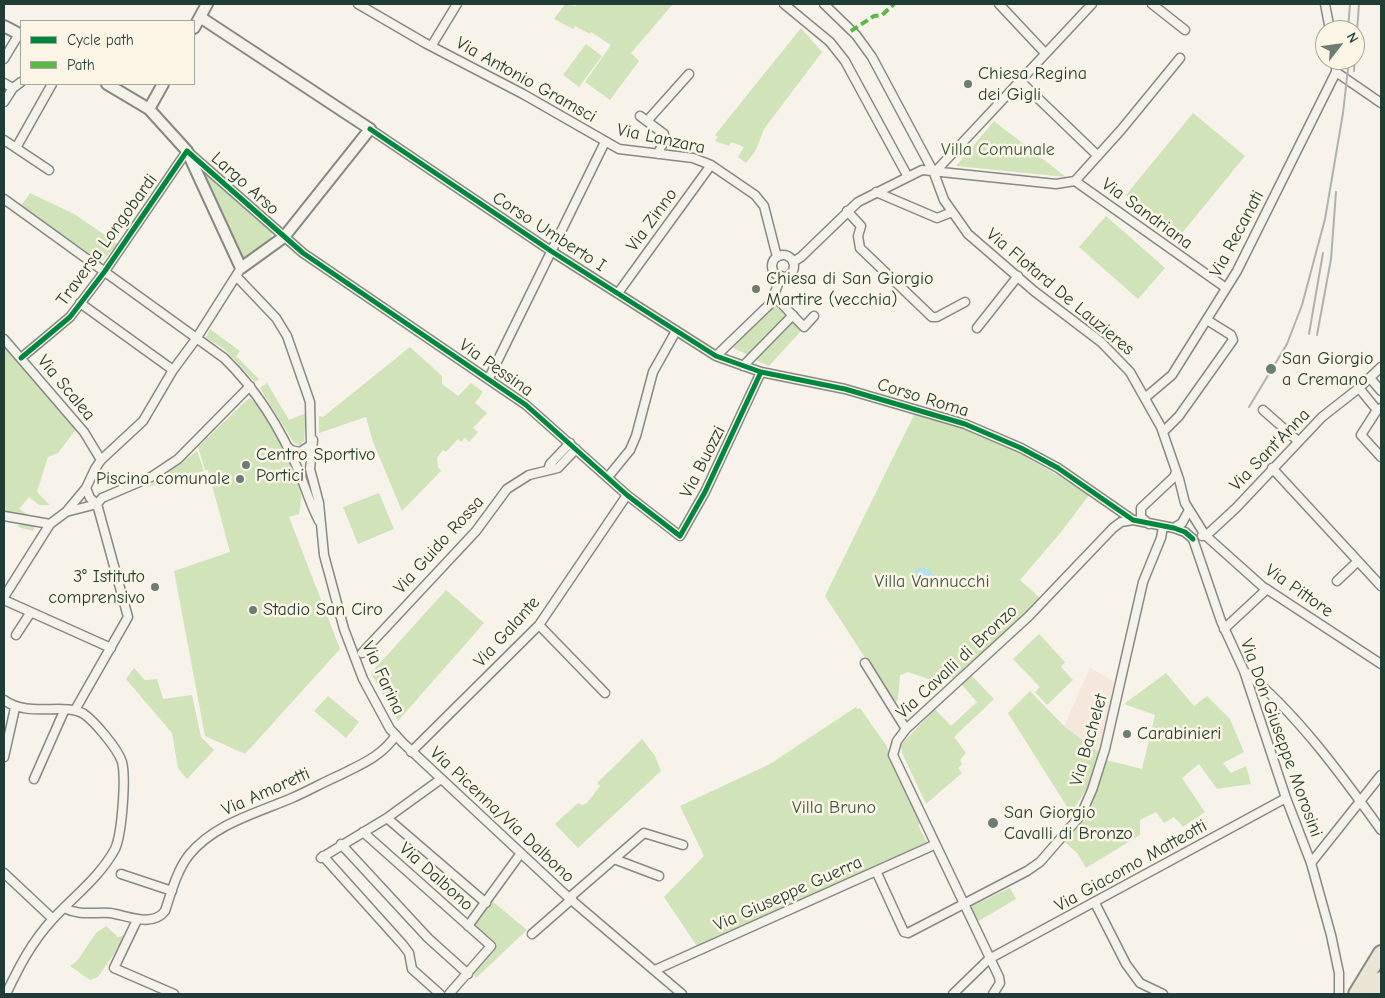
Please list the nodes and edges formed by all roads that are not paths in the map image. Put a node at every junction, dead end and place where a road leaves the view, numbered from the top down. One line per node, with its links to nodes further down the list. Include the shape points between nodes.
1 (207, 4): 10 (main road)
2 (358, 4): 16 (street, Via Antonio Gramsci)
3 (457, 4): 16 (street, Via Antonio Gramsci)
4 (784, 4): 42 (street, via 830,42 845,61)
5 (824, 4): 41 (street, Via Flotard De Lauzieres, via 856,35 872,57)
6 (999, 4): 17 (street)
7 (1090, 4): 17 (street)
8 (1152, 4): 14 (street)
9 (1325, 4): 11 (street)
10 (200, 18): 13 (main road); 32 (main road, Corso Umberto I)
11 (1328, 20)
12 (4, 26): 15 (main road)
13 (195, 26)
14 (1184, 30)
15 (20, 34): 19 (street)
16 (432, 45): 34 (street, Via Antonio Gramsci)
17 (1045, 53): 22 (street)
18 (1180, 58): 38 (street, Via Sandriana)
19 (4, 59)
20 (1336, 72): 30 (street); 56 (street, Via Recanati)
21 (689, 74): 37 (street, via 644,119 664,134)
22 (1019, 80): 38 (street); 41 (street)
23 (4, 83): 28 (street)
24 (20, 83): 28 (street)
25 (51, 85): 35 (street)
26 (109, 85): 31 (main road)
27 (162, 85): 31 (main road)
28 (13, 88): 29 (street)
29 (4, 102)
30 (1381, 103)
31 (149, 109): 36 (main road)
32 (370, 129): 48 (main road); 49 (street, Corso Umberto I)
33 (4, 140): 35 (street)
34 (605, 142): 37 (street, Via Lanzara, via 619,149); 49 (street)
35 (16, 148): 40 (street)
36 (187, 151): 48 (street, Largo Arso); 52 (street, Traversa Longobardi); 53 (main road, Largo Arso)
37 (658, 154): 39 (street, Via Lanzara, via 693,158)
38 (1098, 156): 43 (street, Via Sandriana)
39 (711, 165): 50 (street, Via Lanzara, via 756,194 764,206); 57 (street, Via Zinno)
40 (49, 170)
41 (934, 173): 42 (street, Via Sandriana, via 926,170); 43 (street, Via Sandriana, via 1056,184); 47 (street, Via Flotard De Lauzieres)
42 (908, 177): 44 (street, Via Sandriana)
43 (1075, 181): 56 (street, Via Sandriana)
44 (876, 192): 46 (street, Via Sandriana); 47 (street, via 937,218)
45 (4, 199): 52 (street, Via Farina)
46 (847, 211): 51 (street, Via Sandriana); 59 (street, via 861,226 858,236 860,248 932,317)
47 (952, 212): 55 (street, Via Flotard De Lauzieres, via 968,234)
48 (284, 237): 53 (main road, Largo Arso); 74 (street, Via Pessina)
49 (551, 251): 57 (street, Corso Umberto I); 74 (street)
50 (776, 257): 51 (street, via 788,256); 54 (street, via 773,268)
51 (793, 262): 54 (street, via 790,275)
52 (105, 271): 60 (street, Traversa Longobardi); 67 (street, Via Farina)
53 (239, 273): 67 (street); 83 (street, Via Farina, via 287,336 310,402)
54 (781, 276): 58 (street)
55 (1018, 276): 64 (street); 79 (street, Via Flotard De Lauzieres, via 1101,342 1128,368)
56 (1226, 288): 63 (street, Via Recanati)
57 (618, 293): 65 (street, Corso Umberto I)
58 (775, 296): 61 (street); 68 (street)
59 (965, 302)
60 (80, 303): 69 (street, Traversa Longobardi, via 70,317); 72 (street)
61 (793, 315): 62 (street, via 804,327); 70 (street)
62 (814, 316)
63 (1207, 320): 79 (street, Via Recanati, via 1172,375); 82 (street, via 1231,335 1233,340 1179,416)
64 (977, 328)
65 (676, 331): 68 (street, Corso Umberto I); 91 (street, via 653,372 630,450)
66 (4, 338): 69 (street, Via Scalea)
67 (196, 339): 72 (street); 76 (street, Via Farina, via 224,358)
68 (716, 356): 70 (street, Corso Umberto I)
69 (21, 358): 88 (street, Via Scalea, via 84,432)
70 (743, 366): 73 (street, Corso Roma)
71 (1381, 367): 75 (street, Via Sant'Anna)
72 (172, 370): 88 (street, via 143,420)
73 (761, 372): 100 (street, Corso Roma, via 855,392 965,424 1058,468); 107 (street, Via Buozzi, via 705,492)
74 (489, 378): 86 (street, Via Pessina)
75 (1370, 378): 77 (street, Via Sant'Anna); 78 (street)
76 (250, 386): 85 (street, Via Farina, via 266,406); 96 (street, via 178,459 151,477 102,498)
77 (1359, 388): 80 (street); 84 (street, Via Sant'Anna)
78 (1381, 391)
79 (1146, 397): 82 (street, Via Flotard De Lauzieres)
80 (1379, 409): 87 (street, via 1361,435)
81 (1263, 410): 84 (street)
82 (1163, 432): 90 (street, Via Flotard De Lauzieres)
83 (313, 440): 85 (street, via 300,452 291,450); 101 (street, Via Farina, via 310,469 319,503)
84 (1298, 441): 89 (street, Via Sant'Anna)
85 (286, 444): 101 (street, Via Farina)
86 (573, 446): 91 (street, Via Pessina); 119 (street, Via Guido Rossa, via 550,464 548,470 529,475 507,489 476,531)
87 (1381, 457)
88 (101, 460): 93 (street)
89 (1272, 468): 106 (street, Via Sant'Anna, via 1236,508); 109 (street)
90 (1176, 472): 92 (street); 94 (street, Via Flotard De Lauzieres)
91 (608, 477): 95 (street, Via Pessina)
92 (1167, 484): 94 (street); 103 (street, via 1141,508 1141,517)
93 (86, 488): 96 (street); 97 (street)
94 (1182, 492): 98 (street)
95 (627, 496): 107 (street, Via Pessina); 115 (street, Via Galante)
96 (97, 504): 97 (street); 118 (street, via 128,617)
97 (66, 512): 102 (street)
98 (1188, 512): 105 (street, via 1182,523); 106 (street, Via Pittore)
99 (4, 516): 102 (street)
100 (1133, 520): 103 (street); 128 (street, Via Cavalli di Bronzo, via 1121,522 1114,528 1029,616)
101 (320, 522): 129 (street, Via Farina, via 324,556 344,629 363,679)
102 (50, 524): 113 (street)
103 (1149, 524): 104 (street)
104 (1163, 527): 105 (street); 154 (street, Via Bachelet, via 1143,582 1105,748 1081,815 1040,862 1007,884)
105 (1174, 528): 108 (street)
106 (1205, 535): 108 (street, Via Sant'Anna); 112 (street, Via Pittore)
107 (680, 536)
108 (1193, 540): 116 (street, Via Don Giuseppe Morosini)
109 (1358, 561): 110 (street); 111 (street)
110 (1337, 581)
111 (1381, 586)
112 (1267, 589): 116 (street); 121 (street, Via Pittore)
113 (4, 598): 114 (street)
114 (31, 612): 117 (street); 118 (street)
115 (539, 625): 123 (street); 130 (street, Via Galante)
116 (1224, 629): 122 (street, Via Don Giuseppe Morosini)
117 (16, 635)
118 (111, 648): 127 (street)
119 (362, 653)
120 (865, 663): 128 (street)
121 (1381, 664)
122 (1244, 671): 135 (street, Via Don Giuseppe Morosini); 136 (street, via 1279,704)
123 (605, 693)
124 (4, 700): 125 (street)
125 (14, 708): 126 (street); 131 (street)
126 (64, 710): 127 (street); 133 (street)
127 (74, 710): 155 (street, via 84,714 120,756 123,774 121,820 116,846 108,860)
128 (906, 729): 142 (street, Via Cavalli di Bronzo, via 897,741 893,756)
129 (396, 736): 130 (street, Via Farina); 150 (street, Via Amoretti, via 386,750 368,761 295,797 228,824 188,856)
130 (411, 752): 134 (street, Via Picenna/Via Dalbono)
131 (4, 757)
132 (1381, 775): 136 (street)
133 (34, 779)
134 (441, 779): 137 (street); 143 (street, Via Picenna/Via Dalbono)
135 (1286, 798): 145 (street, Via Don Giuseppe Morosini); 153 (street, Via Giacomo Matteotti)
136 (1361, 802): 138 (street); 145 (street)
137 (387, 818): 139 (street); 152 (street, Via Dalbono)
138 (1381, 830)
139 (363, 832): 140 (street); 158 (street, Via Dalbono)
140 (341, 844): 163 (street, via 428,938); 168 (street, via 322,857 403,945 409,953 412,969)
141 (683, 844): 144 (street, via 644,833)
142 (934, 845): 146 (street, Via Giuseppe Guerra); 154 (street, Via Cavalli di Bronzo)
143 (521, 853): 151 (street, Via Picenna/Via Dalbono); 152 (street, Via Dalbono)
144 (614, 859): 149 (street); 151 (street)
145 (1311, 863): 173 (street, Via Don Giuseppe Morosini, via 1332,935)
146 (876, 871): 154 (street, Via Bachelet, via 904,932 908,933); 162 (street, Via Giuseppe Guerra)
147 (4, 873): 156 (street)
148 (121, 874): 150 (street)
149 (659, 876)
150 (172, 891): 157 (street, Via Amoretti, via 164,914)
151 (570, 899): 159 (street); 162 (street, Via Picenna/Via Dalbono)
152 (486, 903): 158 (street, Via Dalbono)
153 (1095, 903): 161 (street, Via Giacomo Matteotti); 172 (street, via 1126,964 1140,983)
154 (963, 904): 161 (street, Via Cavalli di Bronzo)
155 (64, 908): 156 (street); 157 (street, Via Amoretti, via 75,913 113,914)
156 (53, 919): 166 (street, via 22,960)
157 (137, 920): 167 (street, via 114,968)
158 (468, 926): 163 (street, via 491,946)
159 (532, 934)
160 (1381, 954): 174 (highway)
161 (989, 960): 170 (street, Via Giacomo Matteotti); 171 (street, Via Cavalli di Bronzo, via 1000,983)
162 (655, 970): 165 (street, Via Picenna/Via Dalbono)
163 (468, 974): 169 (street)
164 (1381, 979): 175 (highway)
165 (680, 993)
166 (6, 994)
167 (174, 994)
168 (440, 994)
169 (449, 994)
170 (953, 994)
171 (993, 994)
172 (1163, 994)
173 (1339, 994)
174 (1356, 994)
175 (1372, 994)

